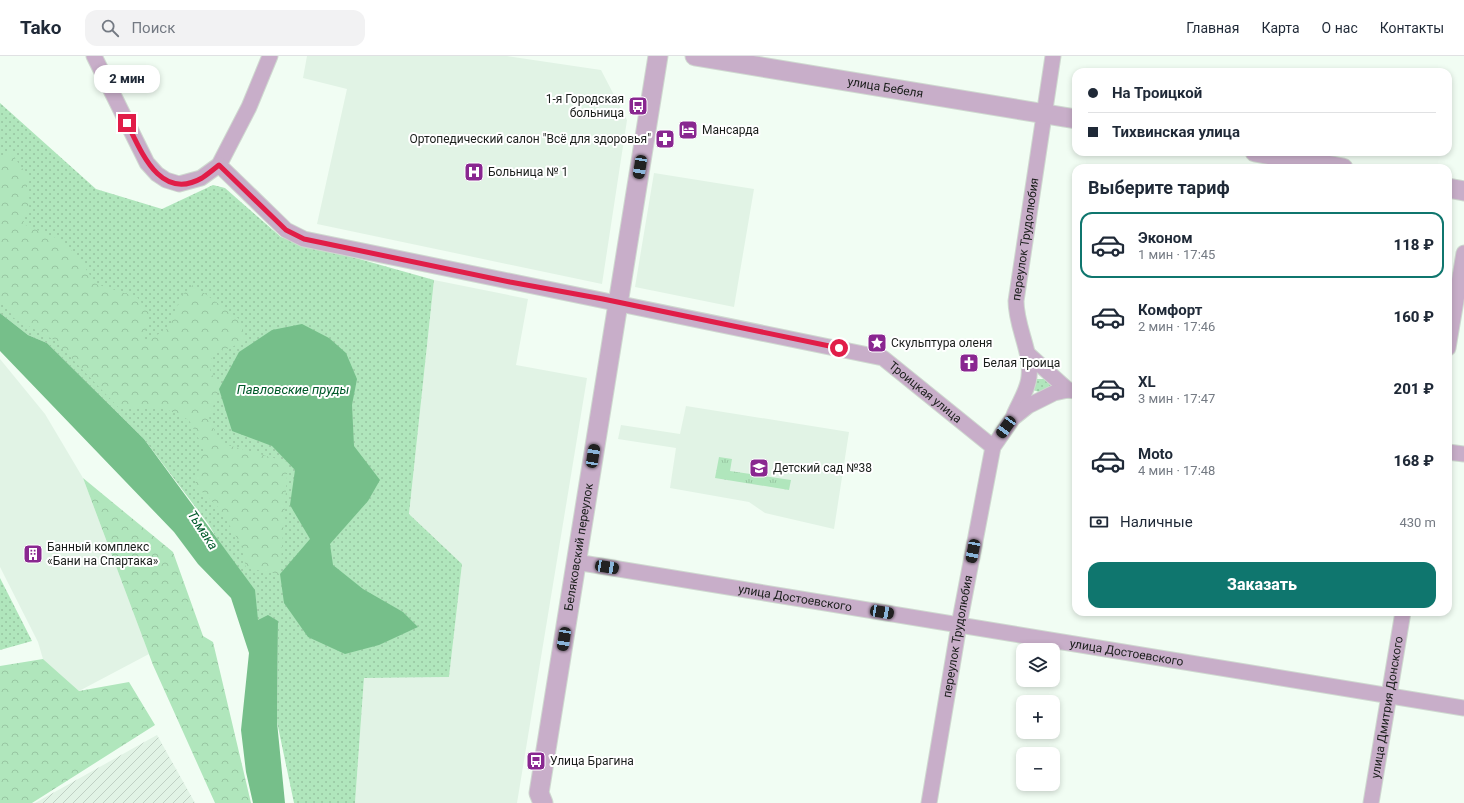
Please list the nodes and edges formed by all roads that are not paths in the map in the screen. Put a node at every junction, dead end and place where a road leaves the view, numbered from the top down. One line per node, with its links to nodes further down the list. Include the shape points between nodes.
1 (94, 56): 10 (street, via 147,163 157,174 179,184 201,178)
2 (270, 56): 10 (street)
3 (658, 56): 14 (street, Беляковский переулок)
4 (695, 56): 6 (street, улица Бебеля)
5 (1053, 56): 6 (street, переулок Трудолюбия)
6 (1045, 114): 7 (street, улица Бебеля); 16 (street, переулок Трудолюбия, via 1016,301 1016,315)
7 (1072, 118)
8 (1277, 156): 9 (street)
9 (1321, 164)
10 (219, 165): 14 (street, Троицкая улица, via 286,230 304,239)
11 (1452, 189): 12 (street)
12 (1464, 191)
13 (1464, 253): 15 (street)
14 (618, 302): 19 (street, Троицкая улица, via 883,358); 22 (street, Беляковский переулок)
15 (1452, 324)
16 (1028, 354): 17 (street); 18 (street, переулок Трудолюбия, via 1029,378)
17 (1072, 390): 18 (street, via 1037,400)
18 (1013, 418): 19 (street)
19 (993, 446): 24 (street, переулок Трудолюбия)
20 (1452, 452): 21 (street)
21 (1464, 454)
22 (576, 562): 24 (street, улица Достоевского); 27 (street, Беляковский переулок)
23 (1403, 616): 25 (street, улица Дмитрия Донского)
24 (959, 625): 25 (street, улица Достоевского); 28 (street, переулок Трудолюбия)
25 (1389, 696): 26 (street, улица Достоевского); 29 (street, улица Дмитрия Донского)
26 (1464, 708)
27 (540, 801)
28 (929, 803)
29 (1371, 803)

